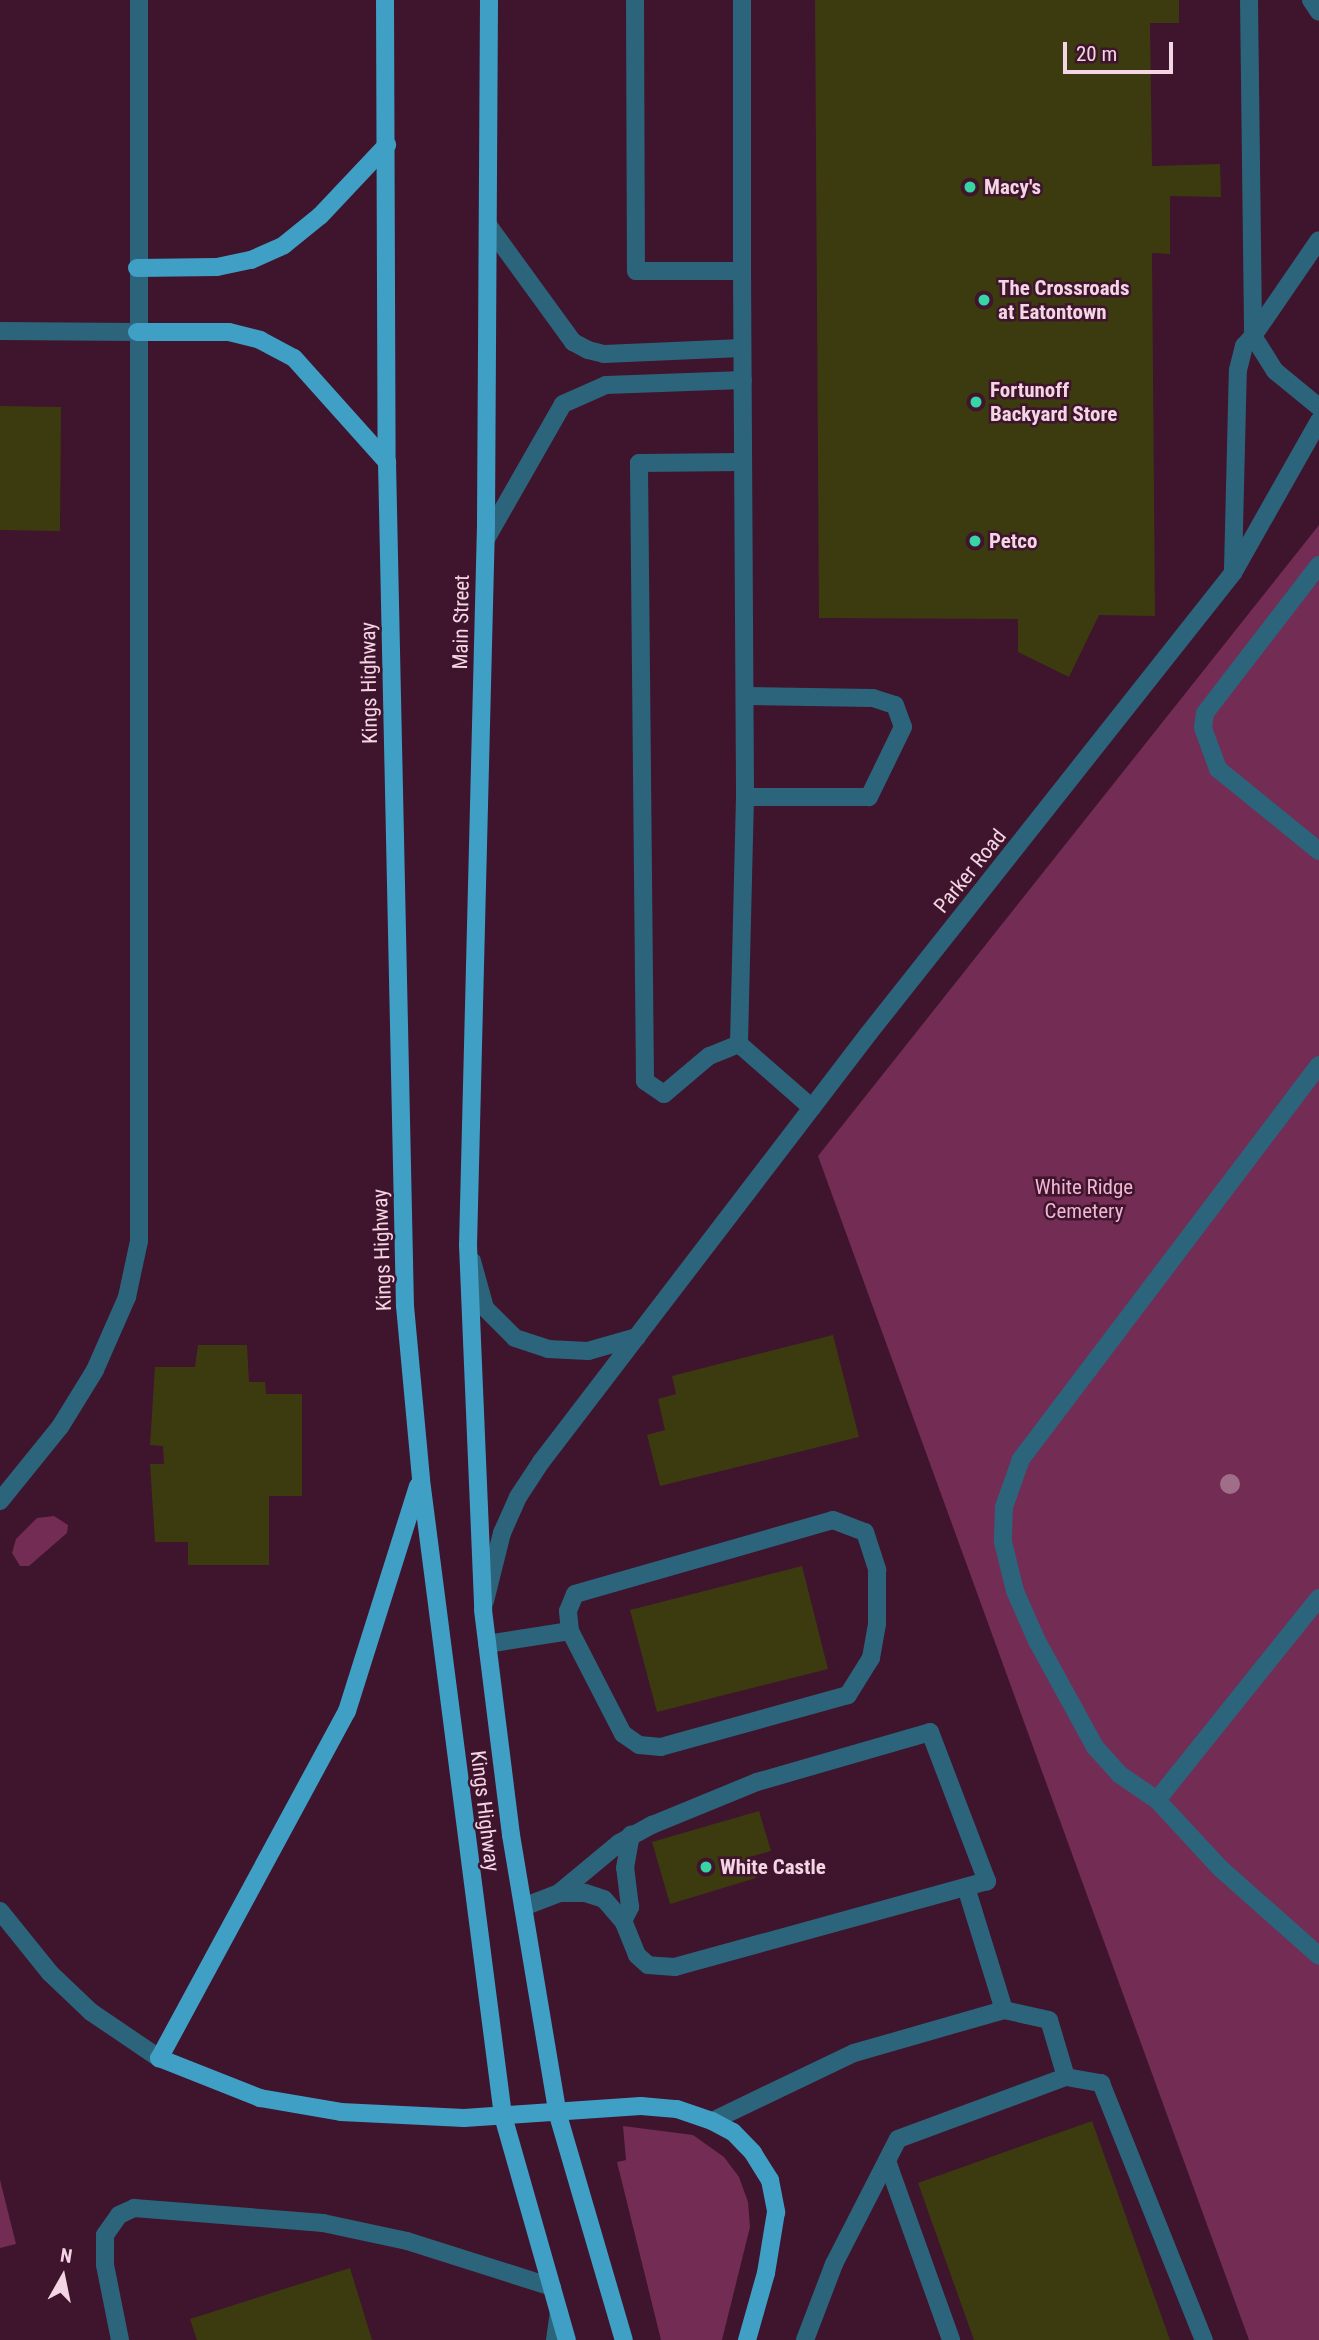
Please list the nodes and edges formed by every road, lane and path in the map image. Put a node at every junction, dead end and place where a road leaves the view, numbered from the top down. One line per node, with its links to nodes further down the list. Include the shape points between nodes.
1 (139, 0): 12 (street)
2 (385, 0): 9 (main road)
3 (489, 0): 10 (main road, Main Street)
4 (635, 0): 13 (street, via 636,271)
5 (741, 0): 13 (street)
6 (1249, 0): 16 (street)
7 (1311, 0): 8 (street)
8 (1319, 12)
9 (387, 145): 12 (main road, via 320,216 284,246 217,267); 21 (main road, Kings Highway)
10 (488, 225): 17 (street, via 573,342 588,350 604,354); 23 (main road, Main Street)
11 (1319, 240): 16 (street)
12 (137, 268): 15 (street)
13 (742, 271): 17 (street)
14 (0, 331): 15 (street)
15 (136, 332): 21 (main road, via 229,332 260,340 294,358); 35 (street, via 139,1241 127,1297 95,1370 60,1427)
16 (1253, 336): 19 (street, via 1275,372); 25 (street, via 1244,346 1238,370)
17 (743, 348): 18 (street)
18 (743, 380): 22 (street); 23 (street, via 606,385 563,404)
19 (1319, 407)
20 (1319, 421): 25 (street, Parker Road)
21 (387, 461): 34 (main road, Kings Highway, via 405,1306)
22 (743, 462): 26 (street); 29 (street, via 639,463 645,1081 664,1094 709,1056)
23 (486, 539): 32 (main road, Main Street)
24 (1319, 565): 28 (street, via 1205,713 1203,727 1206,747 1218,769)
25 (1233, 573): 31 (street, Parker Road)
26 (745, 696): 27 (street); 27 (street, via 873,698 895,705 903,727 869,797)
27 (745, 797): 29 (street)
28 (1319, 851)
29 (739, 1044): 31 (street)
30 (1319, 1065): 40 (street, via 1021,1459 1004,1507 1003,1542 1015,1591 1065,1696 1095,1747 1119,1774)
31 (812, 1108): 33 (street, Parker Road)
32 (468, 1245): 33 (street, via 485,1308 515,1339 548,1349 588,1351); 37 (main road, Kings Highway)
33 (637, 1337): 37 (street, Parker Road, via 518,1497 502,1532)
34 (421, 1480): 49 (main road, via 347,1711); 52 (main road, Kings Highway)
35 (0, 1501)
36 (1319, 1598): 40 (street)
37 (483, 1610): 39 (main road, Kings Highway)
38 (570, 1631): 38 (street, via 568,1611 575,1594 833,1520 865,1532 877,1570 877,1624 871,1658 848,1695 661,1747 639,1745 623,1734); 39 (street)
39 (487, 1644): 44 (main road, Kings Highway)
40 (1157, 1800): 47 (street, via 1220,1868)
41 (631, 1835): 42 (street, via 757,1782 930,1732 987,1881); 43 (street); 46 (street, via 625,1868 630,1907)
42 (966, 1887): 46 (street, via 675,1967 648,1965 637,1955); 48 (street)
43 (559, 1893): 44 (street); 46 (street, via 604,1899)
44 (523, 1907): 51 (main road, Kings Highway)
45 (0, 1911): 49 (street, via 50,1973 91,2012)
46 (623, 1921)
47 (1319, 1956)
48 (1004, 2010): 50 (street, via 1049,2020); 53 (street, via 854,2053)
49 (159, 2057): 52 (main road, via 223,2086 300,2106 387,2116)
50 (1066, 2077): 54 (street, via 898,2139); 64 (street, via 1101,2083)
51 (558, 2115): 52 (main road); 53 (main road, via 641,2106 677,2109); 60 (main road, Kings Highway)
52 (503, 2116): 55 (main road, Kings Highway)
53 (712, 2121): 61 (main road, via 733,2132 753,2153 770,2180 776,2212 766,2273)
54 (887, 2161): 62 (street, via 834,2264); 63 (street)
55 (552, 2287): 56 (main road, Kings Highway); 57 (street, via 407,2241 323,2223 134,2208 119,2215 105,2235 105,2265)
56 (559, 2312): 58 (street); 59 (main road, Kings Highway)
57 (120, 2340)
58 (555, 2340)
59 (567, 2340)
60 (624, 2340)
61 (747, 2340)
62 (806, 2340)
63 (951, 2340)
64 (1204, 2340)

